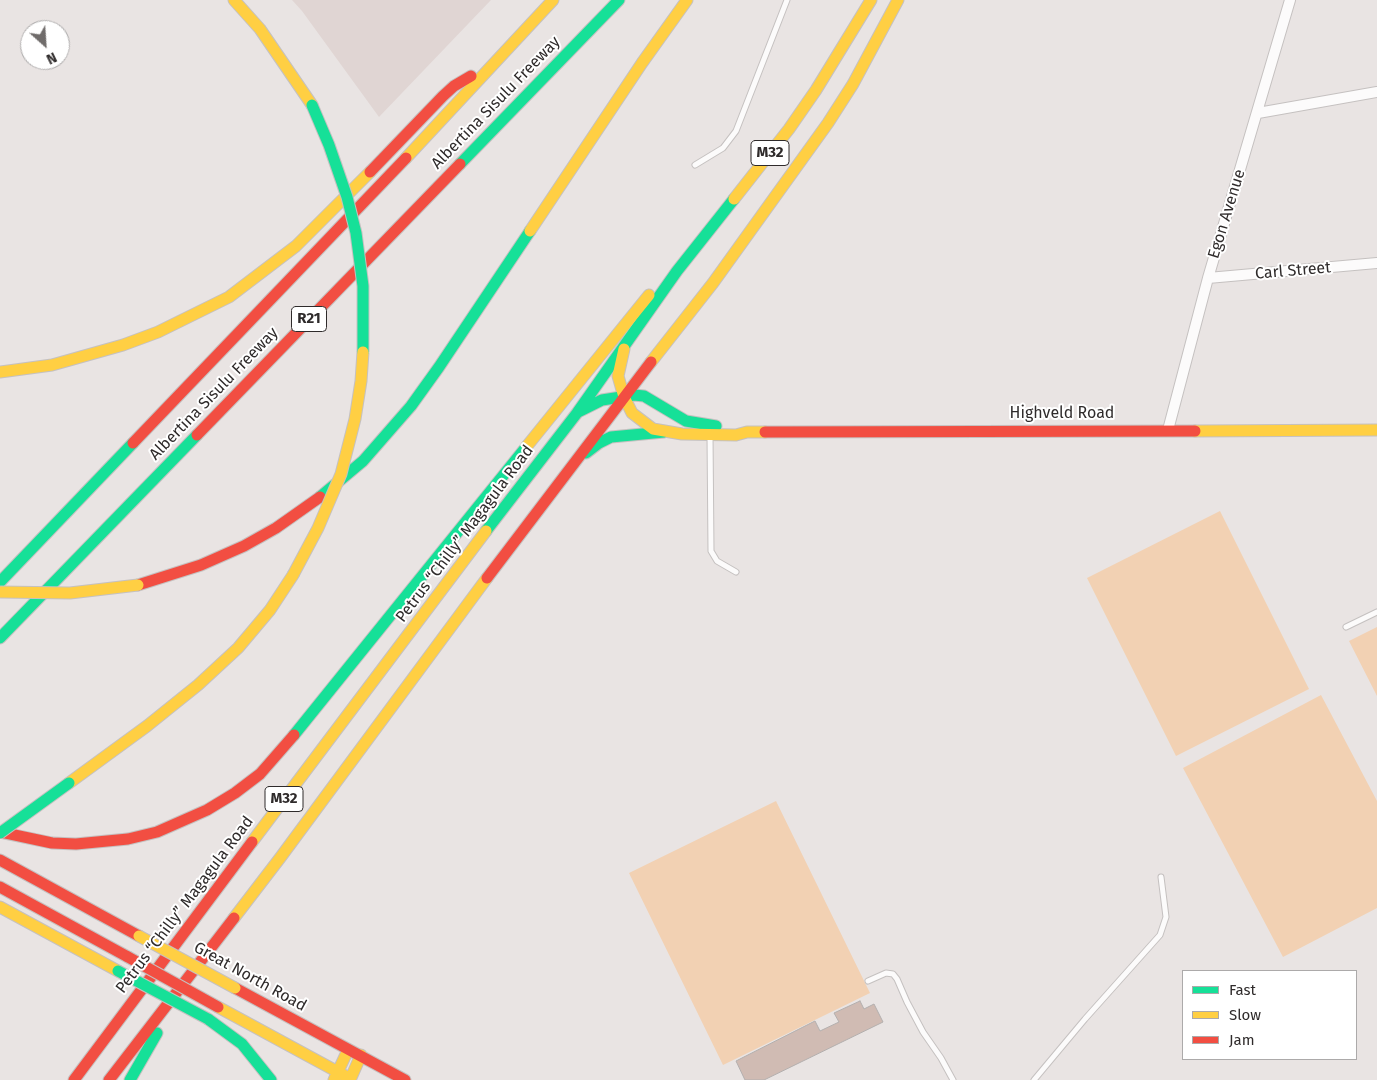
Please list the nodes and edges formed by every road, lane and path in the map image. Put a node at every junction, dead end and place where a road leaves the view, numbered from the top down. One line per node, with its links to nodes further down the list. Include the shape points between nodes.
1 (234, 0): 32 (main road, bridge, via 260,29 312,106 341,179 356,233 363,286 362,381 341,474 293,576 245,640 212,673 147,726)
2 (553, 0): 9 (main road, Albertina Sisulu Freeway / R21)
3 (619, 0): 31 (main road, Albertina Sisulu Freeway / R21)
4 (687, 0): 28 (main road, bridge, via 439,367 411,406 363,461 309,506 260,537 201,565 138,585 70,593)
5 (787, 0): 12 (lane, via 736,131 723,148)
6 (870, 0): 14 (main road, Petrus “Chilly” Magagula Road / M32, via 789,129)
7 (898, 0): 18 (main road, M32, via 828,123 713,283)
8 (1290, 0): 11 (street, Egon Avenue)
9 (487, 69): 17 (main road, via 454,86 314,229 277,262 229,297 158,332 123,345 52,364); 27 (main road, Albertina Sisulu Freeway / R21, via 322,247)
10 (1377, 92): 11 (street)
11 (1258, 113): 15 (street, Egon Avenue)
12 (695, 165)
13 (1377, 264): 15 (street, Carl Street)
14 (677, 271): 16 (main road, Petrus “Chilly” Magagula Road / M32); 32 (main road, via 644,300 260,774 207,810 158,832 128,839 52,843)
15 (1208, 278): 20 (street, Egon Avenue)
16 (628, 341): 18 (main road, Highveld Road, via 618,367); 19 (main road, Petrus “Chilly” Magagula Road / M32)
17 (0, 372)
18 (624, 397): 19 (main road, Highveld Road, via 602,400); 22 (main road, Highveld Road, via 632,413); 23 (main road, Highveld Road, via 644,396 686,421 735,427); 25 (main road, M32)
19 (577, 413): 42 (main road, Petrus “Chilly” Magagula Road / M32)
20 (1168, 430): 21 (main road, Highveld Road); 23 (main road, Highveld Road)
21 (1377, 430)
22 (664, 432): 24 (main road, Highveld Road); 25 (main road, via 611,438)
23 (748, 432): 24 (main road, Highveld Road)
24 (710, 435): 26 (lane, via 711,551 717,561)
25 (575, 462): 37 (main road, M32)
26 (736, 572)
27 (0, 582)
28 (0, 592)
29 (1377, 612): 30 (lane)
30 (1346, 627)
31 (0, 638)
32 (0, 833)
33 (0, 860): 39 (main road, Great North Road, bridge)
34 (1161, 877): 49 (lane, via 1166,917 1160,935)
35 (0, 888): 41 (main road, bridge, via 218,1007)
36 (0, 907): 45 (main road, bridge, via 208,1019 242,1044)
37 (207, 953): 43 (main road, M32); 44 (main road)
38 (868, 981): 48 (lane, via 886,973 897,978 923,1032)
39 (348, 1050): 40 (main road, Great North Road); 41 (main road)
40 (361, 1055): 46 (main road); 47 (main road, Great North Road)
41 (336, 1076): 46 (main road)
42 (74, 1080)
43 (108, 1080)
44 (130, 1080)
45 (271, 1080)
46 (352, 1080)
47 (405, 1080)
48 (953, 1080)
49 (1034, 1080)

